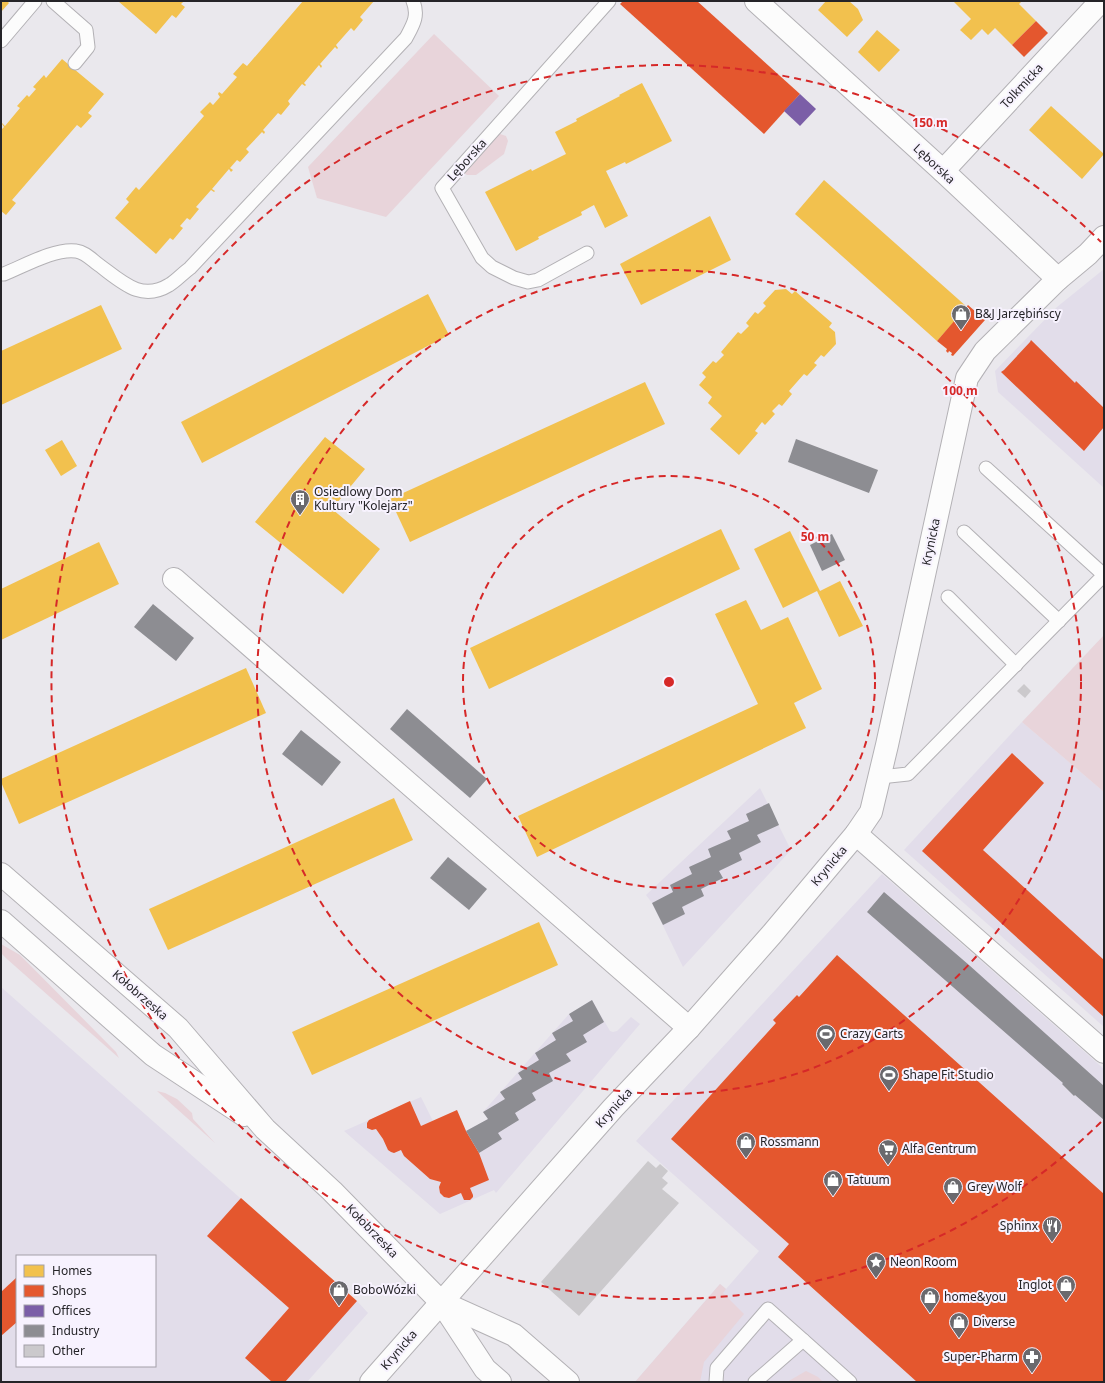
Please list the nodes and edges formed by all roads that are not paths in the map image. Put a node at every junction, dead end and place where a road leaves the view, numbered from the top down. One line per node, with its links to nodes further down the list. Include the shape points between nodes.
1 (35, 1): 7 (lane)
2 (53, 1): 8 (lane, via 86,30 88,47)
3 (413, 1): 12 (lane, via 415,22 406,38 190,268 170,285 150,293 138,292 84,253 76,251 54,253)
4 (609, 1): 11 (lane, Lęborska, via 442,188 482,258 492,267 514,278 528,282 538,280)
5 (756, 1): 9 (street, Lęborska)
6 (1091, 5): 9 (street, Tolkmicka)
7 (1, 41)
8 (74, 63)
9 (943, 171): 13 (street, Lęborska)
10 (1104, 237): 13 (street, Krynicka)
11 (587, 253)
12 (1, 274)
13 (1058, 279): 20 (street, Krynicka, via 986,351 967,378)
14 (986, 468): 18 (lane, via 1104,575)
15 (964, 532): 18 (lane)
16 (174, 579): 24 (street)
17 (948, 597): 19 (lane)
18 (1059, 621): 19 (lane)
19 (1016, 665): 20 (lane, via 908,774)
20 (880, 777): 21 (street, Krynicka, via 871,812)
21 (856, 834): 24 (street, Krynicka); 25 (street, Krynicka)
22 (1, 874): 26 (street, Kołobrzeska, via 178,1028)
23 (1, 921): 26 (street, Kołobrzeska, via 152,1055)
24 (689, 1028): 27 (street, Krynicka, via 613,1108)
25 (1104, 1052)
26 (265, 1129): 27 (street, Kołobrzeska, via 332,1191)
27 (441, 1302): 29 (street, Krynicka); 30 (street, Kołobrzeska, via 485,1369); 31 (street, Kołobrzeska, via 514,1335)
28 (803, 1340): 32 (lane, via 768,1309 717,1368); 33 (lane); 34 (lane)
29 (371, 1382)
30 (500, 1382)
31 (568, 1382)
32 (716, 1382)
33 (755, 1382)
34 (850, 1382)

